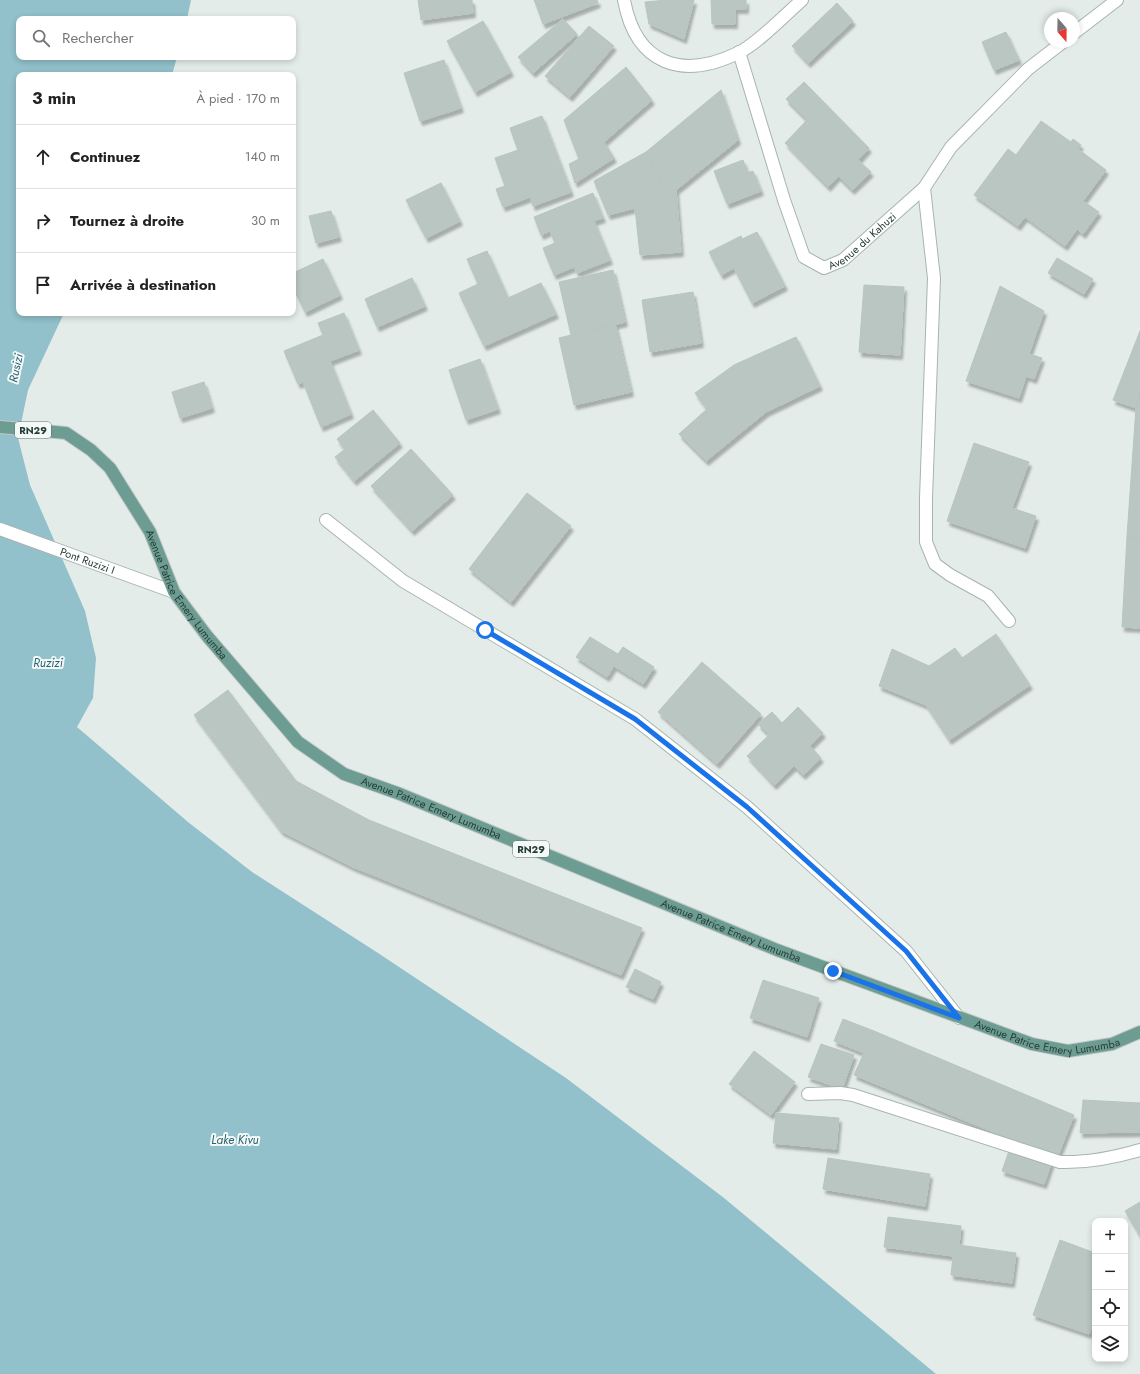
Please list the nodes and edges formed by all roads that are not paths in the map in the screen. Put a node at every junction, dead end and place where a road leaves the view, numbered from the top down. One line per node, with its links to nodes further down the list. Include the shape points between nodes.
1 (624, 0): 6 (street, via 626,15 634,31 655,58 677,66 692,66 710,63)
2 (802, 0): 6 (street)
3 (1117, 0): 4 (street)
4 (1080, 28)
5 (1055, 48): 7 (street, Avenue du Kahuzi, via 1028,69 951,147)
6 (739, 52): 7 (street, Avenue du Kahuzi, via 804,257 824,268 843,260)
7 (924, 188): 12 (street, via 934,278 926,542 935,564 988,596)
8 (0, 427): 11 (main road, Avenue Patrice Emery Lumumba / RN29, via 66,433 91,450 110,468 150,532)
9 (326, 520): 13 (street, via 403,581 635,719 747,807 906,951)
10 (0, 529): 11 (street, Pont Ruzizi I)
11 (174, 592): 13 (main road, Avenue Patrice Emery Lumumba / RN29, via 207,636 298,742 344,774 400,794 777,950)
12 (1009, 621)
13 (959, 1018): 14 (main road, Avenue Patrice Emery Lumumba / RN29, via 1032,1044 1068,1051 1112,1044)
14 (1140, 1032)
15 (808, 1094): 16 (street, via 853,1095 1060,1162 1078,1163 1112,1158)
16 (1140, 1150)

